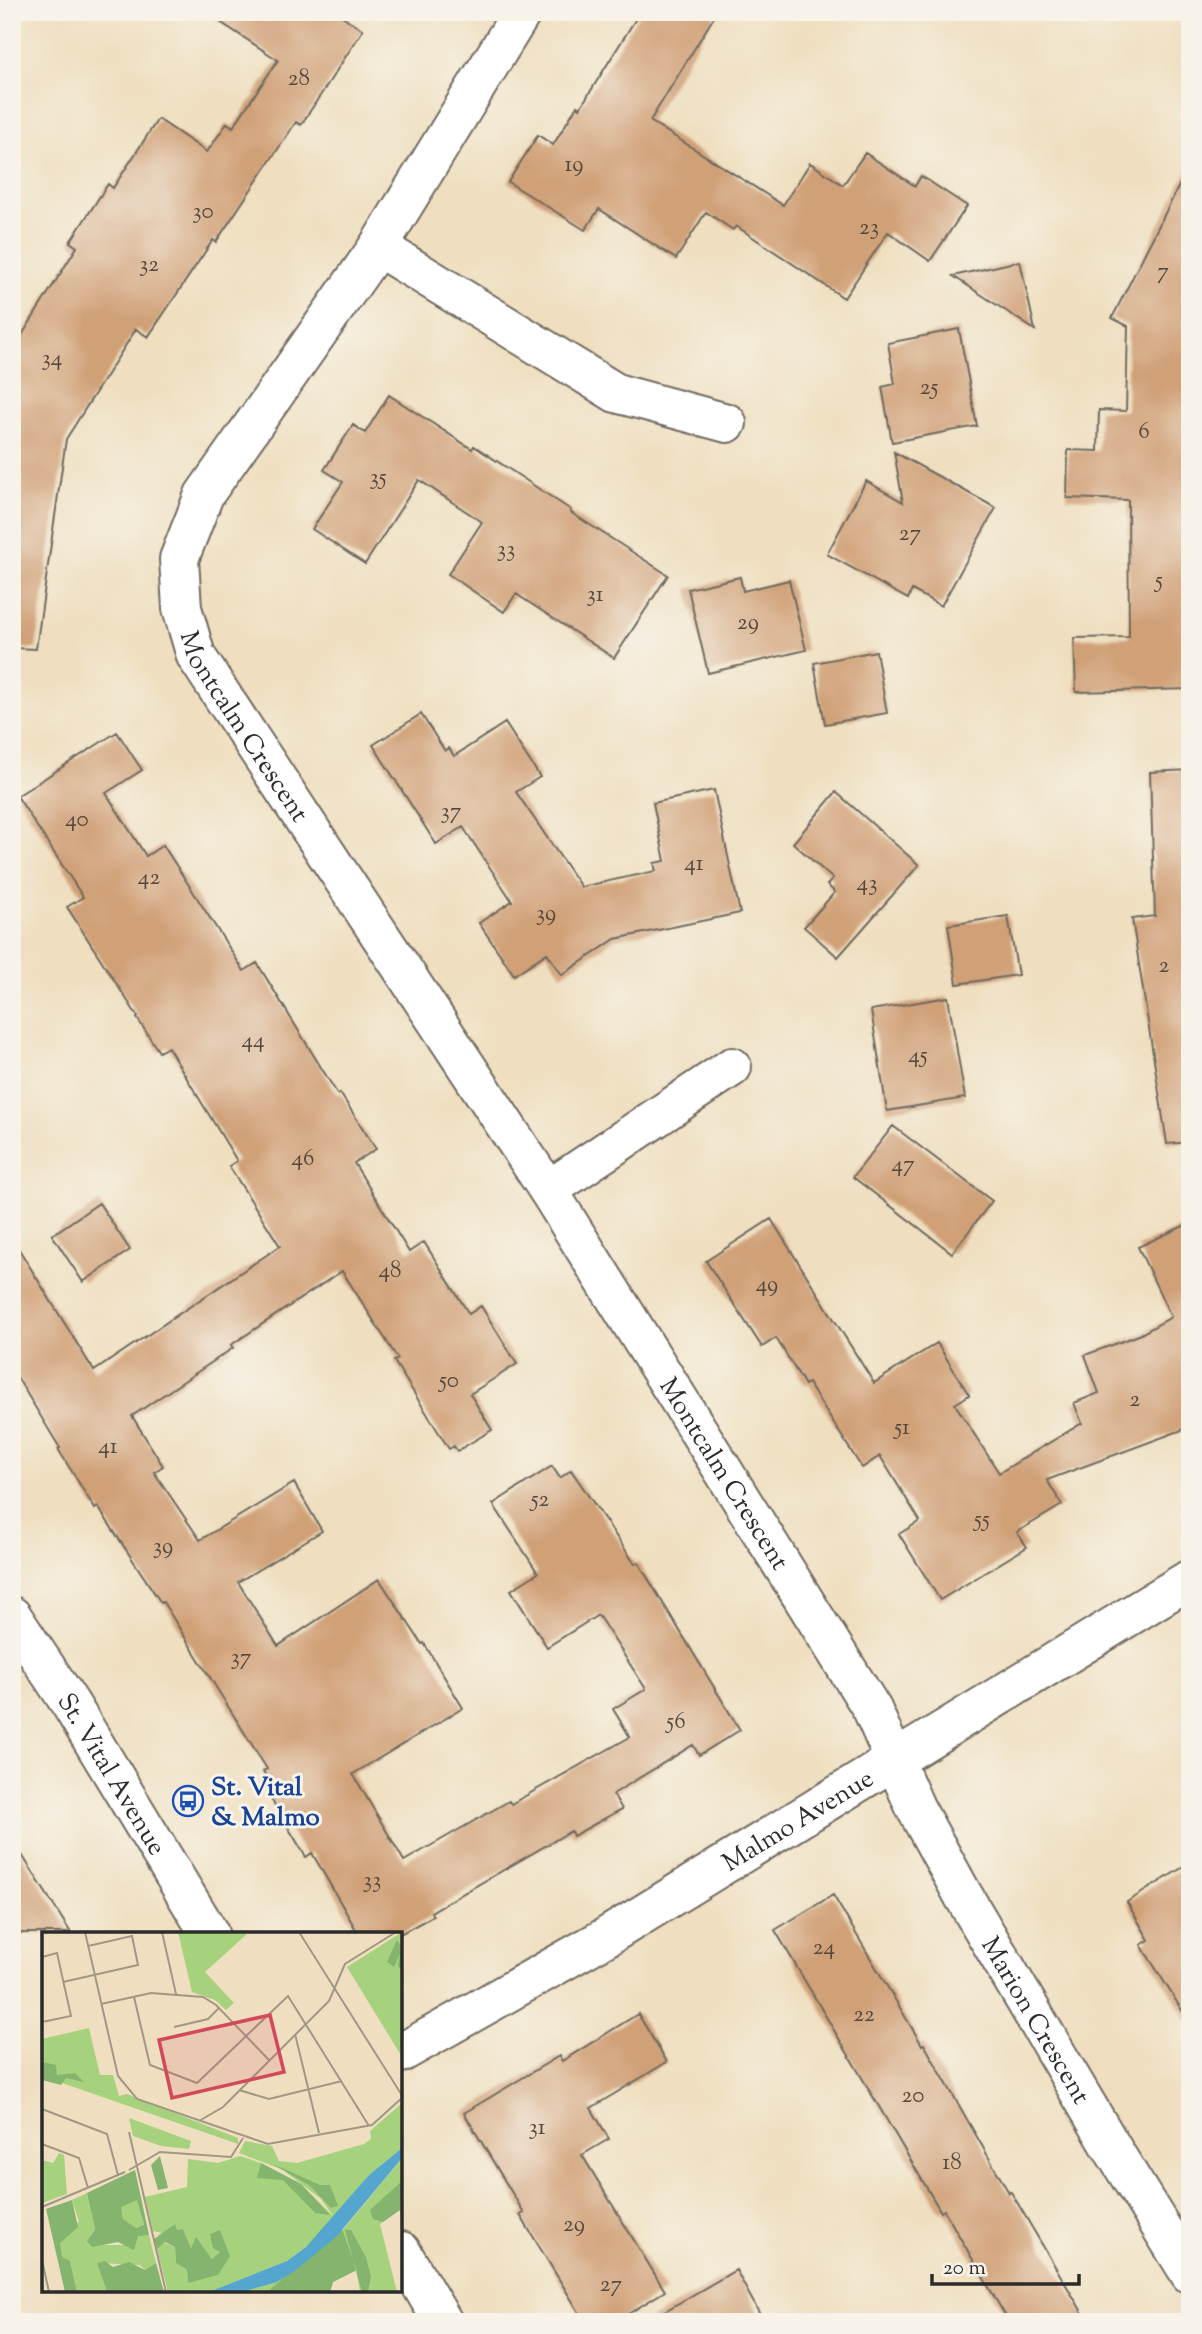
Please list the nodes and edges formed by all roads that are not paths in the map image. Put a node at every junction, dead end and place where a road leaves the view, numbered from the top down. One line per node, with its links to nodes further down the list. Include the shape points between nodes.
1 (522, 12): 2 (street, Montcalm Crescent)
2 (378, 247): 3 (street, via 616,393); 5 (street, Montcalm Crescent, via 204,495 179,559 182,607 196,656)
3 (727, 423)
4 (732, 1067): 5 (street)
5 (548, 1190): 8 (street, Montcalm Crescent, via 872,1709)
6 (1190, 1579): 8 (street, Malmo Avenue)
7 (12, 1616): 9 (street, St. Vital Avenue)
8 (895, 1760): 10 (street, Malmo Avenue, via 606,1937); 12 (street, Marion Crescent, via 963,1895)
9 (208, 1932)
10 (402, 2052)
11 (402, 2253): 13 (street)
12 (1190, 2274)
13 (443, 2322)

